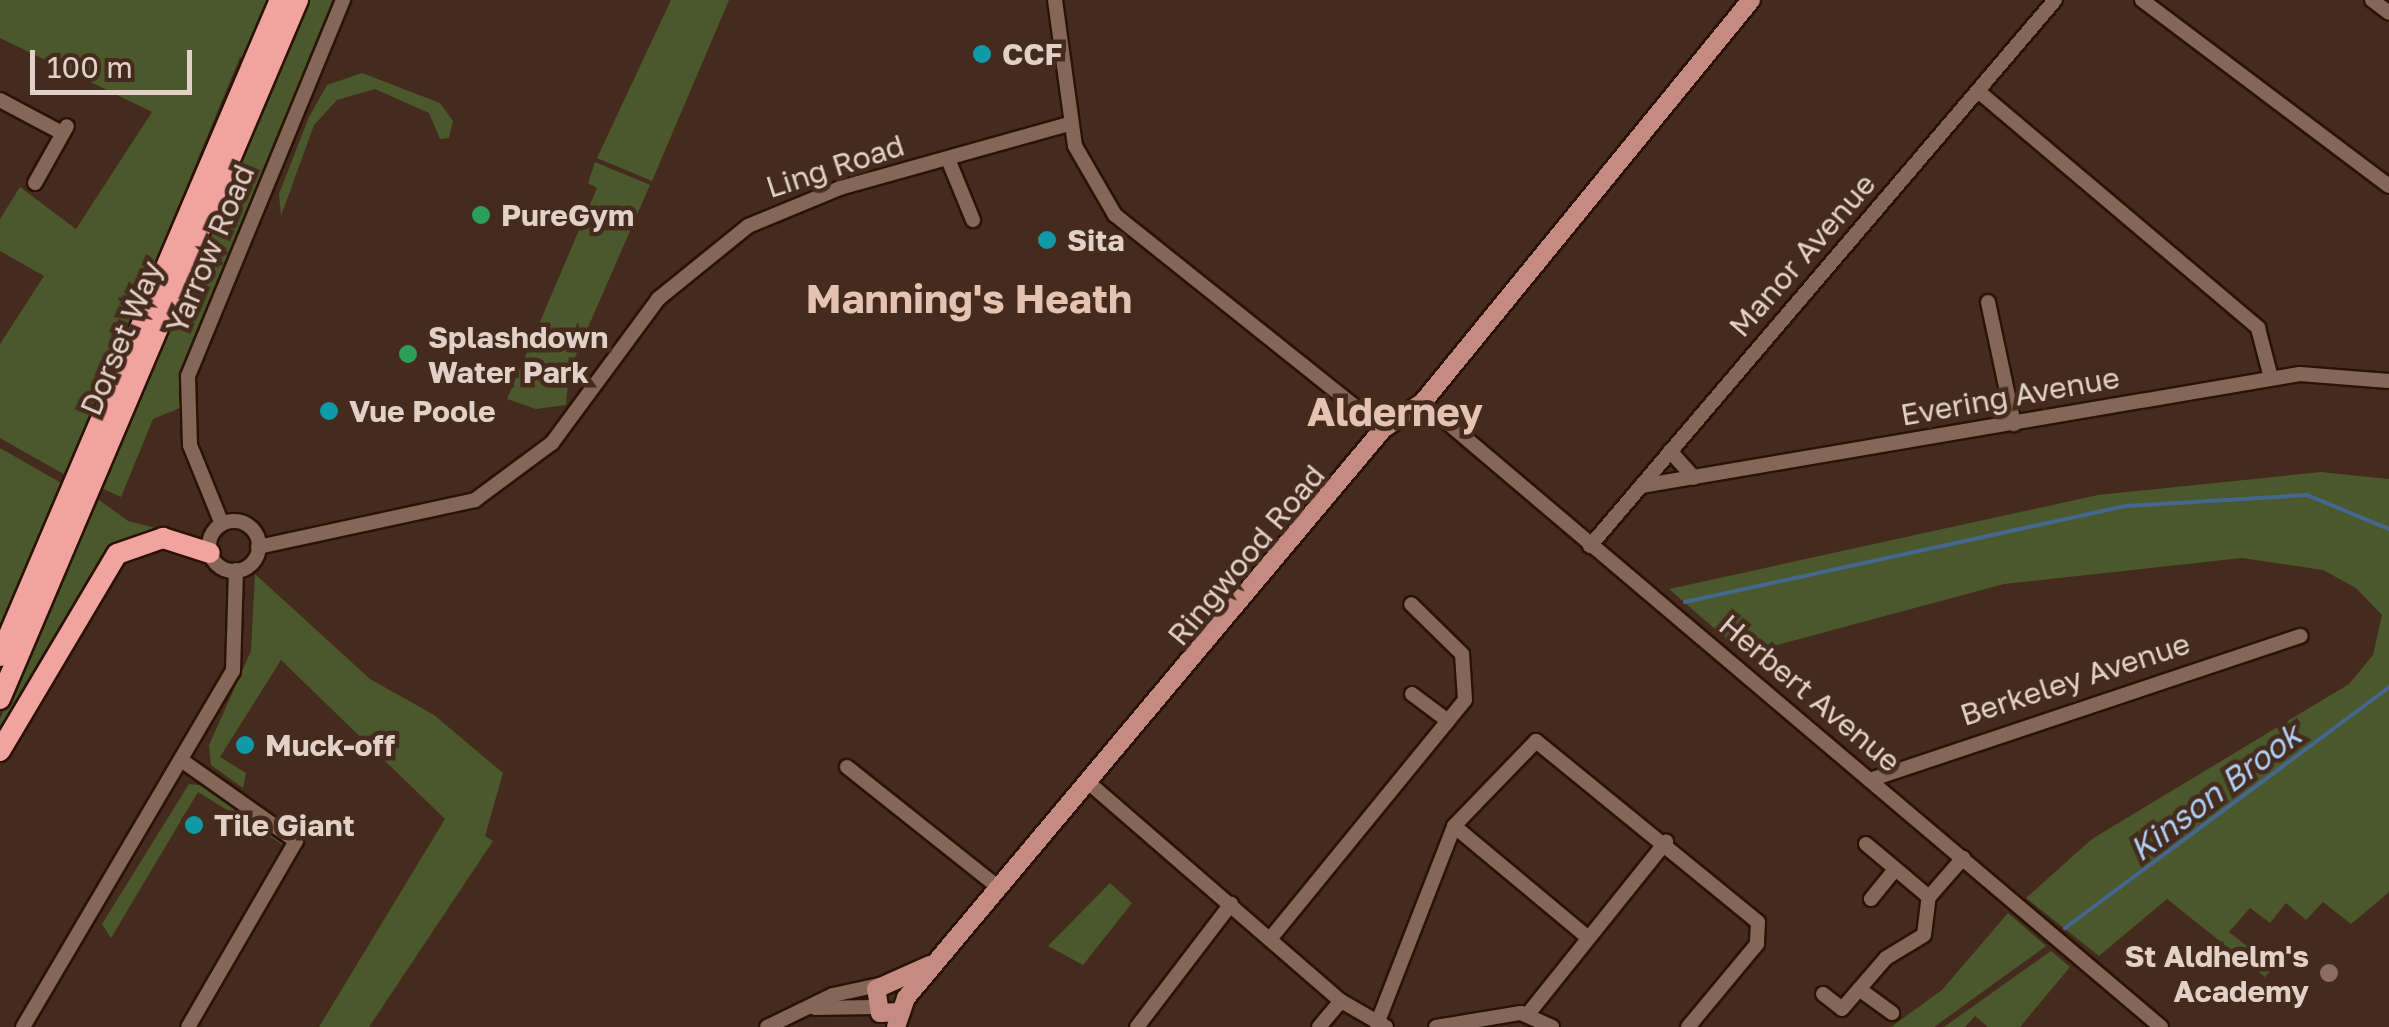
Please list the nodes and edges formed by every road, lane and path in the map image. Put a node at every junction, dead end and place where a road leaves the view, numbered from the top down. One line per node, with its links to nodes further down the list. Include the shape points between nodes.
1 (280, 0): 33 (highway, Dorset Way)
2 (298, 0): 35 (highway, Dorset Way)
3 (344, 0): 26 (street, Yarrow Road, via 188,376 190,445)
4 (1055, 0): 12 (street)
5 (1752, 0): 20 (main road, Ringwood Road)
6 (2055, 0): 10 (street, Manor Avenue)
7 (2142, 0): 15 (street)
8 (2372, 0): 9 (street)
9 (2389, 13)
10 (1978, 91): 18 (street, via 2258,328); 23 (street, Manor Avenue)
11 (0, 100): 14 (street, via 65,129)
12 (1070, 124): 13 (street, Ling Road); 22 (street, via 1094,182 1129,230)
13 (948, 158): 16 (street); 28 (street, Ling Road, via 802,201 696,263 642,317 552,443 475,500)
14 (35, 183)
15 (2389, 186)
16 (973, 220)
17 (1988, 302): 21 (street)
18 (2270, 378): 19 (street, Evering Avenue); 21 (street, Evering Avenue)
19 (2389, 380)
20 (1423, 402): 22 (main road, Ringwood Road); 27 (street, Herbert Avenue)
21 (2014, 424): 24 (street, Evering Avenue)
22 (1383, 429): 41 (main road, Ringwood Road)
23 (1670, 451): 24 (street); 25 (street, Manor Avenue)
24 (1694, 478): 25 (street, Evering Avenue)
25 (1641, 486): 27 (street, Manor Avenue)
26 (222, 524): 28 (street, via 249,526); 29 (street)
27 (1590, 546): 40 (street, Herbert Avenue)
28 (258, 547): 30 (street)
29 (210, 553): 30 (street); 37 (highway, via 163,538 117,554)
30 (236, 570): 38 (street, via 233,671)
31 (1410, 604): 36 (street, via 1462,654 1468,690)
32 (2301, 636): 40 (street, Berkeley Avenue)
33 (0, 656)
34 (1412, 694): 36 (street)
35 (0, 699)
36 (1448, 721): 52 (street)
37 (0, 751)
38 (184, 762): 64 (street); 65 (street, via 296,842)
39 (847, 766): 47 (street)
40 (1870, 780): 45 (street, Herbert Avenue)
41 (1090, 784): 47 (main road, Ringwood Road); 50 (street)
42 (1454, 826): 43 (street, via 1517,751 1542,741); 51 (street); 63 (street)
43 (1666, 842): 51 (street); 71 (street, via 1761,934)
44 (1866, 844): 46 (street)
45 (1963, 858): 48 (street); 72 (street, Herbert Avenue)
46 (1893, 872): 48 (street); 49 (street)
47 (999, 888): 53 (main road, Ringwood Road)
48 (1929, 897): 55 (street, via 1924,935)
49 (1871, 900)
50 (1231, 904): 52 (street); 67 (street)
51 (1586, 936): 60 (street)
52 (1270, 939): 57 (street)
53 (935, 963): 54 (main road, Ringwood Road); 59 (main road, Ringwood Road)
54 (884, 984): 58 (street); 59 (main road); 62 (main road)
55 (1860, 989): 56 (street, via 1842,1009); 61 (street)
56 (1824, 994)
57 (1341, 1000): 63 (street); 68 (street)
58 (811, 1008): 62 (street); 66 (street)
59 (900, 1012): 62 (main road)
60 (1528, 1014): 69 (street); 70 (street)
61 (1892, 1014)
62 (878, 1016)
63 (1381, 1025)
64 (22, 1027)
65 (188, 1027)
66 (766, 1027)
67 (1137, 1027)
68 (1320, 1027)
69 (1436, 1027)
70 (1552, 1027)
71 (1688, 1027)
72 (2161, 1027)

